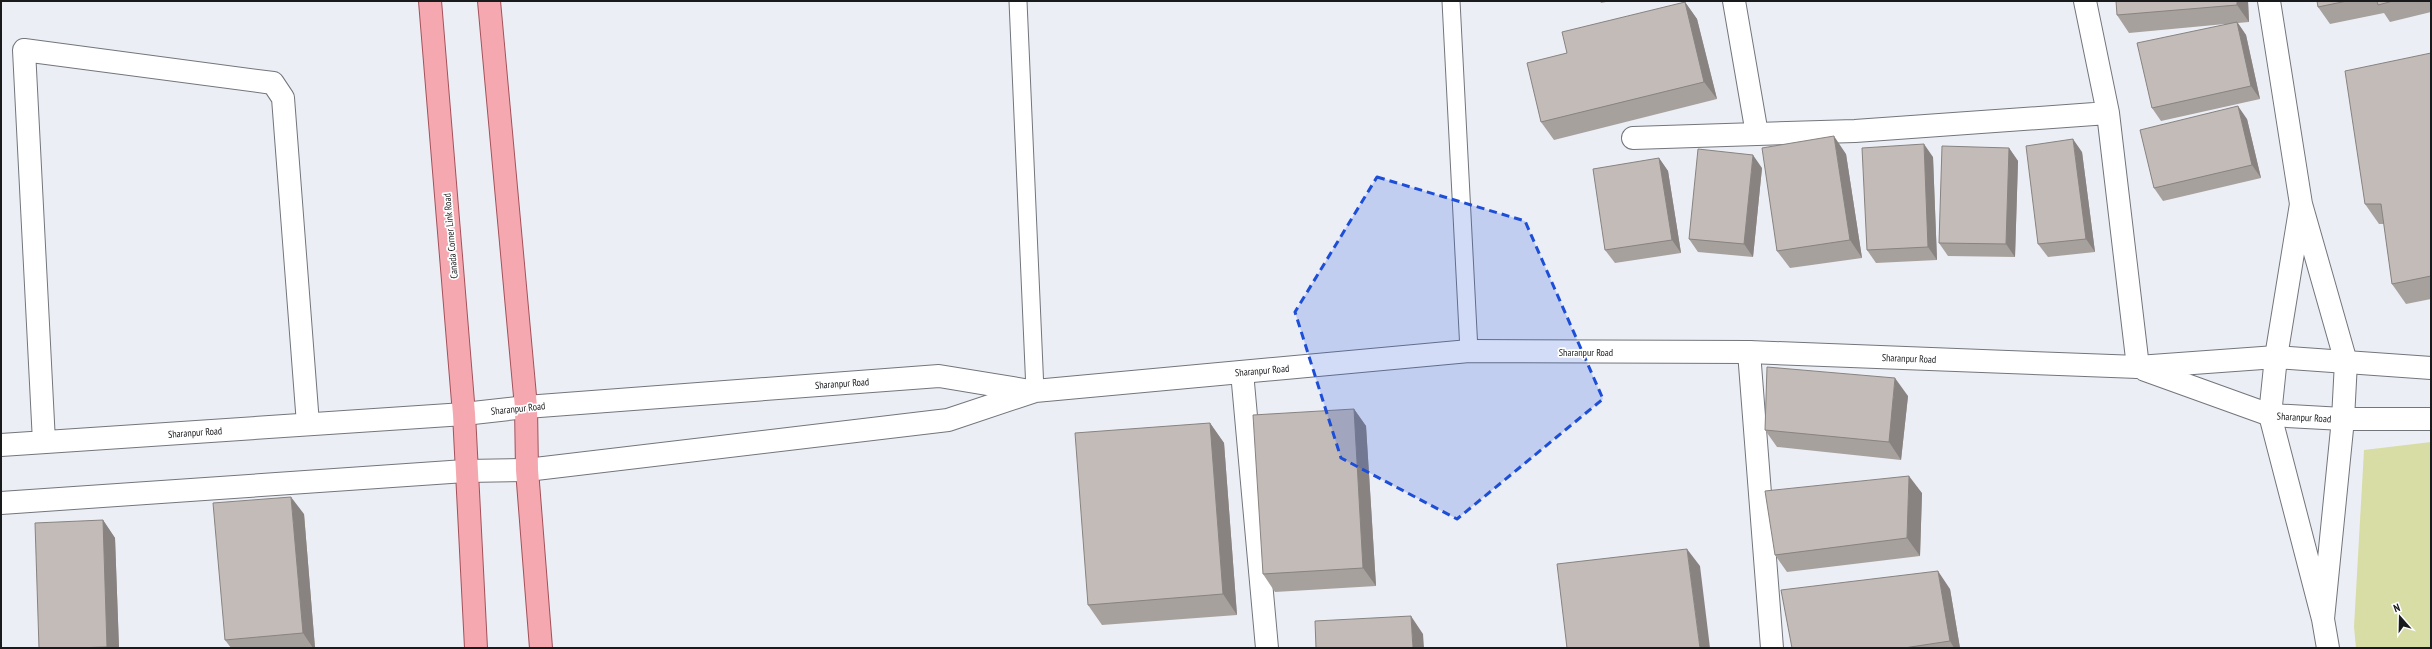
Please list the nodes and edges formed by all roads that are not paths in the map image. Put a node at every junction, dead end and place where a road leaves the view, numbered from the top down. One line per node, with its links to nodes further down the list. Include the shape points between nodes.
1 (430, 1): 21 (main road, Canada Corner Link Road)
2 (489, 1): 20 (main road)
3 (1018, 1): 19 (lane)
4 (1451, 1): 12 (lane)
5 (1734, 1): 9 (street)
6 (2085, 1): 8 (street)
7 (2269, 1): 11 (street)
8 (2108, 113): 9 (street, via 1855,131); 16 (street)
9 (1757, 134): 10 (street)
10 (1633, 138)
11 (2301, 204): 14 (street); 15 (street)
12 (1468, 351): 13 (street, Sharanpur Road); 18 (street, Sharanpur Road)
13 (1749, 352): 16 (street, Sharanpur Road); 35 (street)
14 (2276, 357): 15 (street, Sharanpur Road); 16 (street, Sharanpur Road); 22 (street)
15 (2346, 362): 17 (street, Sharanpur Road); 23 (street)
16 (2138, 367): 22 (street, Sharanpur Road)
17 (2431, 368)
18 (1242, 372): 19 (street, Sharanpur Road); 34 (street)
19 (1035, 391): 20 (street, Sharanpur Road, via 939,376); 28 (street, Sharanpur Road, via 948,420)
20 (526, 407): 21 (street, Sharanpur Road); 28 (main road)
21 (464, 414): 25 (street, Sharanpur Road); 29 (main road, Canada Corner Link Road)
22 (2270, 416): 23 (street, Sharanpur Road); 31 (street)
23 (2343, 419): 24 (street, Sharanpur Road); 31 (street)
24 (2431, 419)
25 (308, 424): 26 (street, Sharanpur Road); 26 (street, via 283,98 273,83 24,50)
26 (44, 442): 27 (street, Sharanpur Road)
27 (1, 446)
28 (527, 470): 29 (street, Sharanpur Road); 33 (main road)
29 (465, 471): 30 (street, Sharanpur Road); 32 (main road, Canada Corner Link Road)
30 (1, 503)
31 (2323, 619): 36 (street)
32 (476, 648)
33 (541, 648)
34 (1267, 648)
35 (1772, 648)
36 (2328, 648)

